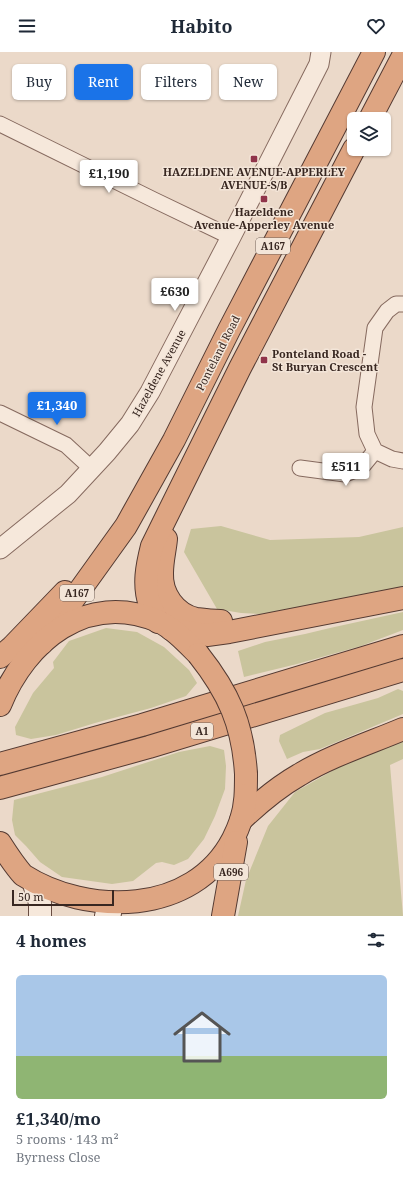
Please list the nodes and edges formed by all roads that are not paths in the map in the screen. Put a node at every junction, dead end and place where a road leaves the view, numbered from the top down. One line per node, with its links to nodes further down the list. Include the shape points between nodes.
1 (322, 52): 7 (street, Hazeldene Avenue, via 319,64)
2 (374, 52): 15 (highway, Ponteland Road / A167, via 174,440)
3 (403, 56): 4 (highway)
4 (374, 112)
5 (0, 124): 7 (street)
6 (350, 156): 14 (highway, A167)
7 (231, 237): 13 (street, Hazeldene Avenue, via 150,392 130,424)
8 (403, 304): 10 (street, via 396,304 387,311 375,328 364,407 367,434)
9 (0, 413): 13 (street, via 66,445)
10 (375, 451): 11 (street); 12 (street, via 360,468 345,474)
11 (403, 461)
12 (300, 468)
13 (92, 469): 16 (street, Hazeldene Avenue, via 68,494)
14 (170, 511): 18 (highway, via 162,573 165,592 175,607 195,618); 19 (highway, A167, via 152,546 146,588 150,605)
15 (113, 545): 20 (highway, Ponteland Road / A167); 22 (highway)
16 (0, 549)
17 (403, 598): 18 (highway)
18 (272, 624): 19 (highway, via 207,634)
19 (165, 626): 20 (highway, via 138,615 117,612 96,614 58,629); 28 (highway, bridge, via 198,654 210,669 236,719 245,756 246,774)
20 (42, 643): 24 (highway, via 23,664)
21 (403, 646): 26 (highway, A1, via 142,725)
22 (0, 657)
23 (403, 670): 27 (highway, A1, via 149,747)
24 (3, 696)
25 (403, 729): 28 (highway, via 300,774 258,803)
26 (0, 764)
27 (0, 788)
28 (240, 824): 33 (highway, via 226,852 209,874 188,892); 35 (highway, A696)
29 (0, 843): 31 (highway, via 8,857)
30 (0, 870): 31 (highway)
31 (28, 879): 32 (highway, via 51,896 70,905); 34 (main road, via 40,903)
32 (108, 914): 33 (highway)
33 (140, 914)
34 (40, 916)
35 (223, 916)

